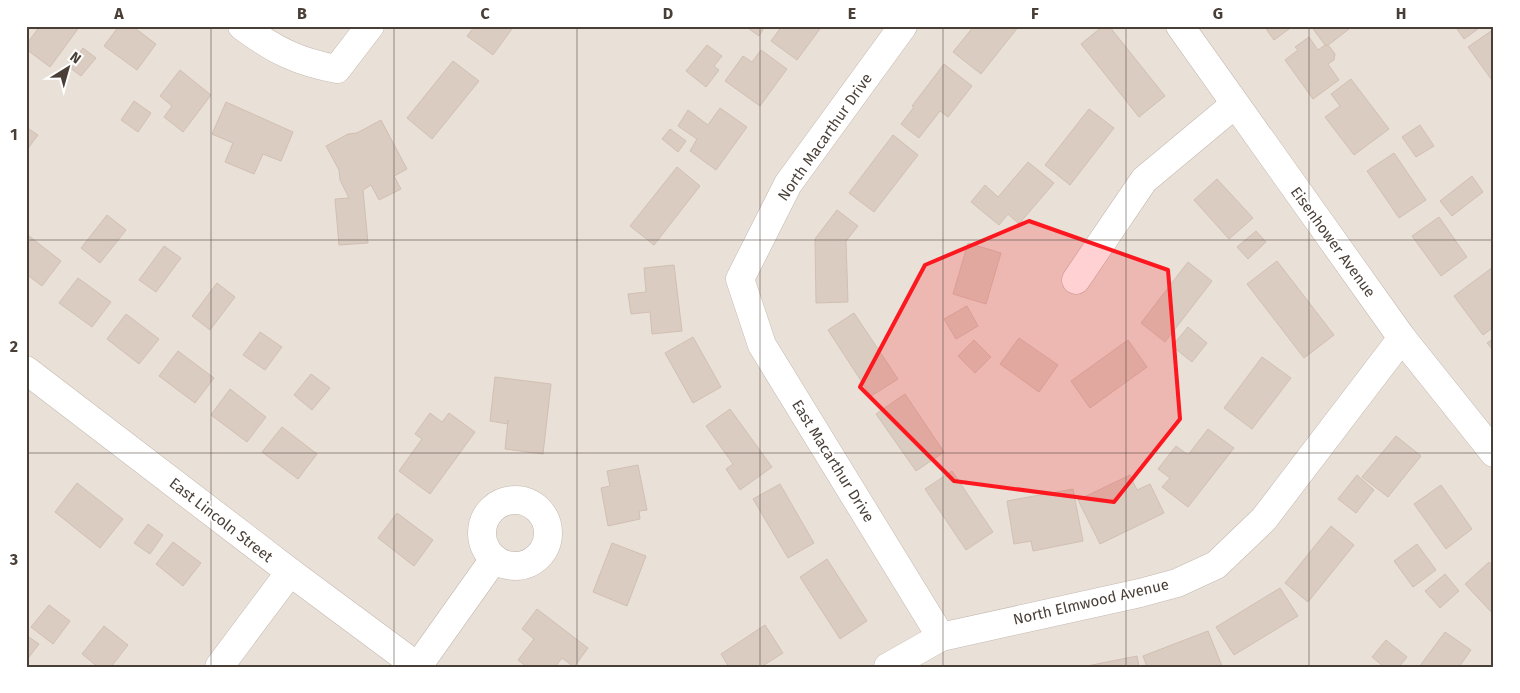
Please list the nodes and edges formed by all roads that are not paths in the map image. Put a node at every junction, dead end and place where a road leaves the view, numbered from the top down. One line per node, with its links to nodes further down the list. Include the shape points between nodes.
1 (242, 26): 2 (street, via 266,44 295,58 337,69)
2 (370, 26)
3 (903, 26): 6 (street, North Macarthur Drive, via 788,184)
4 (1180, 26): 5 (street, Eisenhower Avenue)
5 (1234, 104): 7 (street, via 1144,180); 8 (street, Eisenhower Avenue)
6 (740, 279): 13 (street, East Macarthur Drive, via 762,345)
7 (1076, 280)
8 (1402, 338): 10 (street, Eisenhower Avenue); 13 (street, North Elmwood Avenue, via 1264,519 1216,565 1177,583 1140,593)
9 (26, 370): 12 (street, East Lincoln Street)
10 (1494, 453)
11 (494, 559): 14 (street)
12 (290, 572): 14 (street, East Lincoln Street); 15 (street)
13 (941, 637): 16 (street, North Elmwood Avenue)
14 (418, 666)
15 (219, 667)
16 (888, 667)

